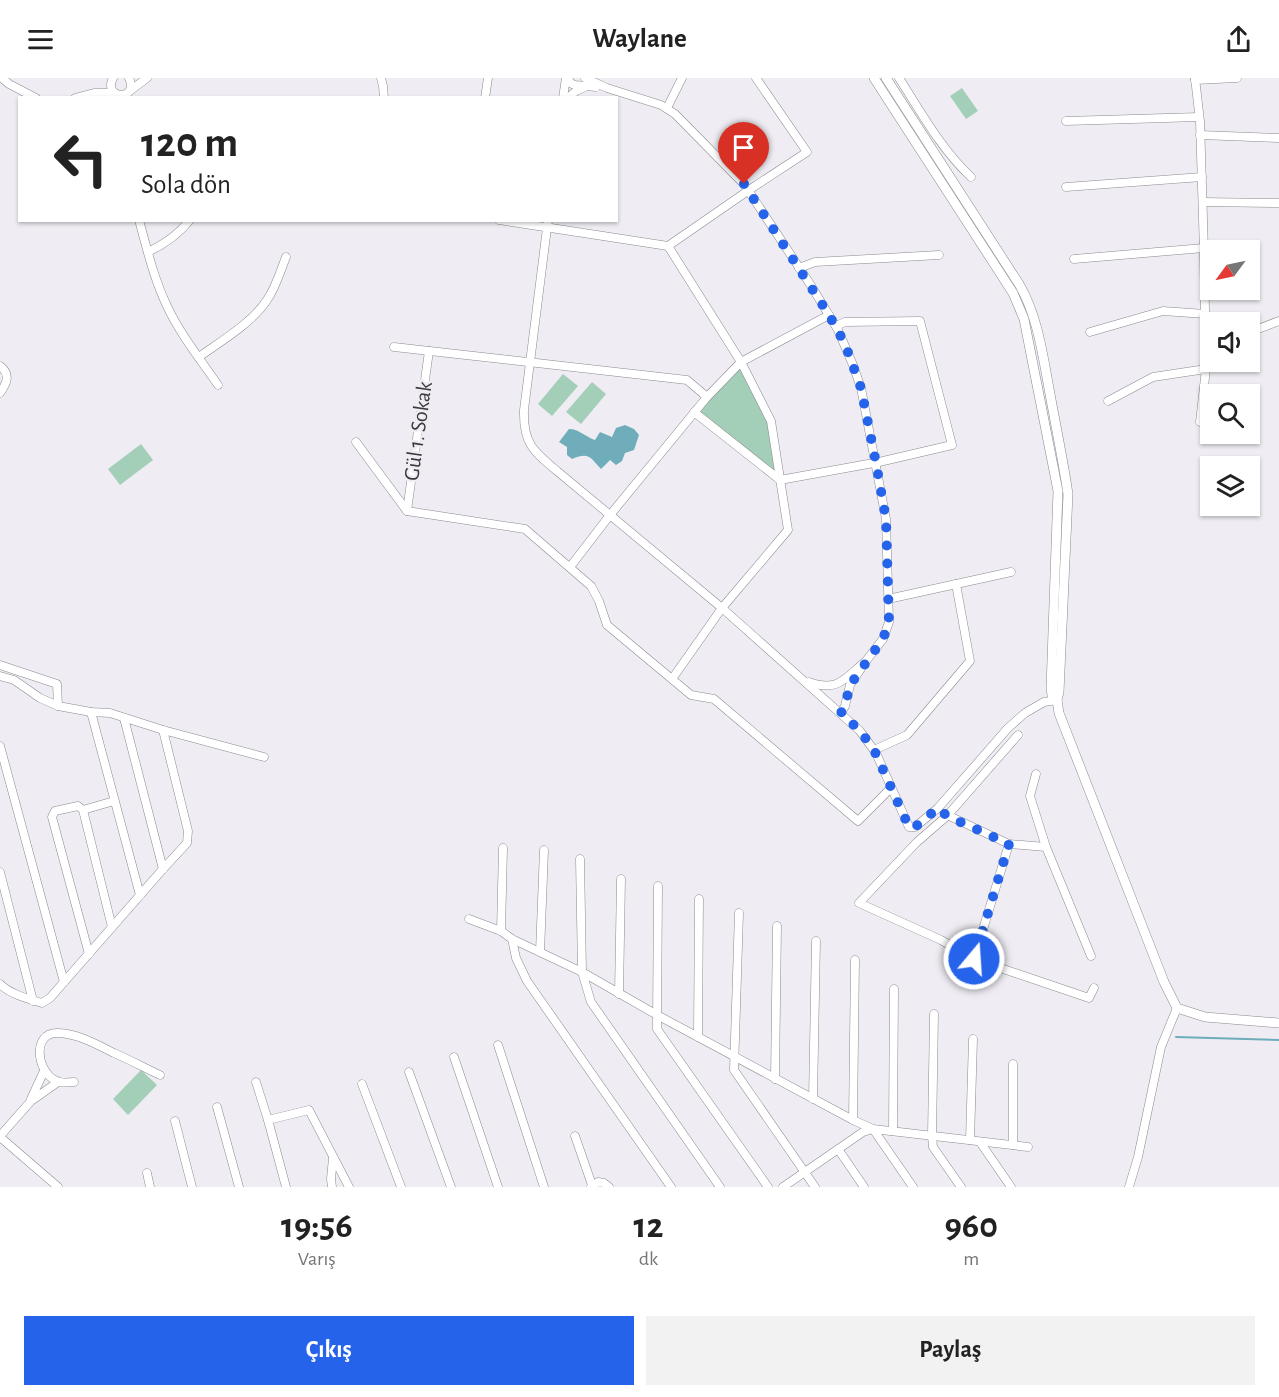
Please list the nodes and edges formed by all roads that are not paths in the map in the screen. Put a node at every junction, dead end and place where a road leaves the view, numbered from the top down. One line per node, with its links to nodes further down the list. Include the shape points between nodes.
1 (2, 78): 21 (street)
2 (129, 78): 20 (street, via 132,85)
3 (147, 78): 20 (street)
4 (381, 78): 23 (street)
5 (488, 78): 24 (street)
6 (566, 78): 16 (street, via 572,84); 25 (street)
7 (585, 78): 17 (street)
8 (682, 78): 27 (street)
9 (756, 78): 35 (street, via 807,152)
10 (874, 78): 50 (main road)
11 (899, 78): 32 (street, via 935,134)
12 (1237, 78): 14 (street)
13 (888, 79): 50 (main road)
14 (1195, 79): 28 (street)
15 (112, 81): 18 (street); 19 (street)
16 (589, 86): 17 (street); 26 (street)
17 (607, 88): 27 (street)
18 (94, 93): 19 (street); 22 (street)
19 (114, 93): 20 (street)
20 (126, 94)
21 (32, 96)
22 (83, 96)
23 (384, 96)
24 (485, 96)
25 (563, 96)
26 (570, 96)
27 (667, 108): 35 (street)
28 (1199, 117): 29 (street); 30 (street)
29 (1066, 121)
30 (1200, 135): 31 (street); 33 (street)
31 (1279, 138)
32 (971, 177)
33 (1202, 177): 34 (street); 36 (street)
34 (1066, 186)
35 (748, 191): 43 (street); 49 (street)
36 (1203, 202): 37 (street); 42 (street)
37 (1279, 203)
38 (140, 222): 45 (street)
39 (188, 222): 45 (street, via 165,244)
40 (523, 222): 41 (street)
41 (547, 224): 43 (street); 61 (street)
42 (1204, 240)
43 (668, 246): 60 (street)
44 (1200, 248): 48 (street)
45 (148, 252): 59 (street, via 166,304)
46 (939, 255): 49 (street, via 815,262)
47 (286, 257): 59 (street, via 275,287 256,314)
48 (1074, 259)
49 (800, 268): 52 (street)
50 (1005, 272): 85 (main road, via 1026,296 1032,314 1068,494)
51 (1200, 314): 56 (street, via 1163,311)
52 (829, 315): 54 (street); 60 (street)
53 (1279, 321): 55 (street)
54 (836, 326): 70 (street, via 861,388); 70 (street, via 845,322 920,321 952,446)
55 (1260, 328)
56 (1090, 332)
57 (394, 347): 58 (street)
58 (429, 351): 61 (street); 72 (street, Gül 1. Sokak)
59 (199, 357): 64 (street)
60 (741, 362): 66 (street); 71 (street, via 771,421)
61 (530, 363): 66 (street, via 687,380); 73 (street, via 523,425 528,440 540,456)
62 (0, 366): 65 (street, via 8,376)
63 (1200, 370): 67 (street, via 1153,377)
64 (218, 385)
65 (0, 393)
66 (707, 397): 68 (street)
67 (1108, 401)
68 (694, 412): 71 (street); 73 (street)
69 (356, 442): 72 (street)
70 (876, 463): 71 (street); 77 (street, via 886,519)
71 (780, 480): 78 (street, via 788,530)
72 (406, 511): 74 (street, via 525,529)
73 (610, 515): 74 (street); 78 (street)
74 (570, 567): 82 (street, via 591,586 607,625)
75 (1011, 572): 76 (street)
76 (956, 584): 77 (street); 94 (street, via 970,661 907,735)
77 (888, 599): 79 (street, via 886,632)
78 (722, 608): 82 (street); 83 (street)
79 (866, 661): 84 (street); 89 (street, via 850,685)
80 (0, 665): 87 (street, via 57,684)
81 (0, 675): 87 (street)
82 (672, 679): 97 (street, via 691,695 714,699 858,821)
83 (805, 680): 84 (street, via 829,686); 86 (street)
84 (839, 683): 86 (street, via 830,691)
85 (1057, 700): 99 (street, via 1044,702 1008,728); 132 (main road)
86 (833, 705): 89 (street)
87 (58, 706): 88 (street)
88 (90, 712): 90 (street); 98 (street)
89 (841, 713): 94 (street)
90 (124, 718): 91 (street); 107 (street)
91 (163, 730): 95 (street); 107 (street, via 188,831 187,843)
92 (1018, 735): 101 (street)
93 (0, 746): 126 (street)
94 (874, 750): 97 (street)
95 (264, 758)
96 (1036, 774): 103 (street, via 1030,796)
97 (891, 788): 99 (street, via 909,827 915,827)
98 (114, 801): 100 (street); 111 (street)
99 (938, 808): 101 (street)
100 (83, 810): 116 (street); 121 (street, via 78,806 55,811 52,817)
101 (947, 816): 102 (street); 123 (street, via 859,903)
102 (1009, 844): 103 (street); 123 (street)
103 (1046, 846): 122 (street)
104 (503, 848): 117 (street)
105 (544, 850): 120 (street)
106 (580, 859): 125 (street)
107 (163, 869): 111 (street)
108 (0, 872): 131 (street)
109 (621, 879): 130 (street)
110 (658, 886): 134 (street)
111 (140, 895): 116 (street)
112 (699, 899): 136 (street)
113 (739, 913): 139 (street)
114 (469, 919): 117 (street)
115 (777, 926): 145 (street)
116 (112, 927): 121 (street)
117 (501, 931): 118 (street)
118 (512, 939): 120 (street); 182 (street, via 527,981)
119 (816, 941): 150 (street)
120 (540, 952): 125 (street)
121 (88, 954): 126 (street)
122 (1091, 956)
123 (974, 959): 128 (street, via 1089,998)
124 (855, 960): 154 (street)
125 (582, 972): 130 (street); 183 (street, via 591,1002)
126 (64, 982): 131 (street, via 42,1003)
127 (0, 984): 131 (street)
128 (1094, 988)
129 (894, 989): 157 (street)
130 (619, 994): 134 (street)
131 (33, 1001)
132 (1177, 1008): 135 (main road, via 1205,1017); 191 (street, via 1161,1047)
133 (934, 1014): 160 (street)
134 (657, 1015): 136 (street); 184 (street, via 657,1029)
135 (1279, 1023)
136 (698, 1037): 139 (street)
137 (973, 1039): 161 (street)
138 (498, 1045): 180 (street)
139 (734, 1056): 145 (street); 167 (street, via 734,1070)
140 (454, 1057): 179 (street)
141 (1013, 1064): 163 (street)
142 (44, 1071): 144 (street, via 40,1045 55,1032 80,1036); 146 (street); 151 (street)
143 (409, 1072): 178 (street)
144 (160, 1076)
145 (776, 1079): 150 (street)
146 (58, 1082): 147 (street); 151 (street)
147 (74, 1082)
148 (256, 1082): 153 (street)
149 (362, 1084): 177 (street)
150 (813, 1099): 154 (street)
151 (31, 1101): 158 (street)
152 (217, 1107): 173 (street)
153 (268, 1120): 166 (street, via 309,1110); 174 (street)
154 (853, 1120): 156 (street)
155 (175, 1121): 172 (street)
156 (873, 1129): 157 (street); 165 (street); 188 (street)
157 (893, 1131): 160 (street)
158 (0, 1136): 170 (street)
159 (575, 1136): 169 (street)
160 (932, 1136): 161 (street); 189 (street, via 933,1147)
161 (970, 1140): 162 (street)
162 (980, 1142): 163 (street); 190 (street)
163 (1013, 1145): 164 (street)
164 (1028, 1147)
165 (838, 1149): 167 (street); 187 (street)
166 (333, 1156): 175 (street); 176 (street)
167 (805, 1172): 185 (street); 186 (street)
168 (147, 1173): 171 (street)
169 (592, 1186): 181 (street, via 601,1182)
170 (58, 1187)
171 (150, 1187)
172 (192, 1187)
173 (239, 1187)
174 (286, 1187)
175 (332, 1187)
176 (349, 1187)
177 (401, 1187)
178 (451, 1187)
179 (498, 1187)
180 (544, 1187)
181 (609, 1187)
182 (671, 1187)
183 (720, 1187)
184 (768, 1187)
185 (783, 1187)
186 (815, 1187)
187 (864, 1187)
188 (913, 1187)
189 (961, 1187)
190 (1011, 1187)
191 (1130, 1187)

